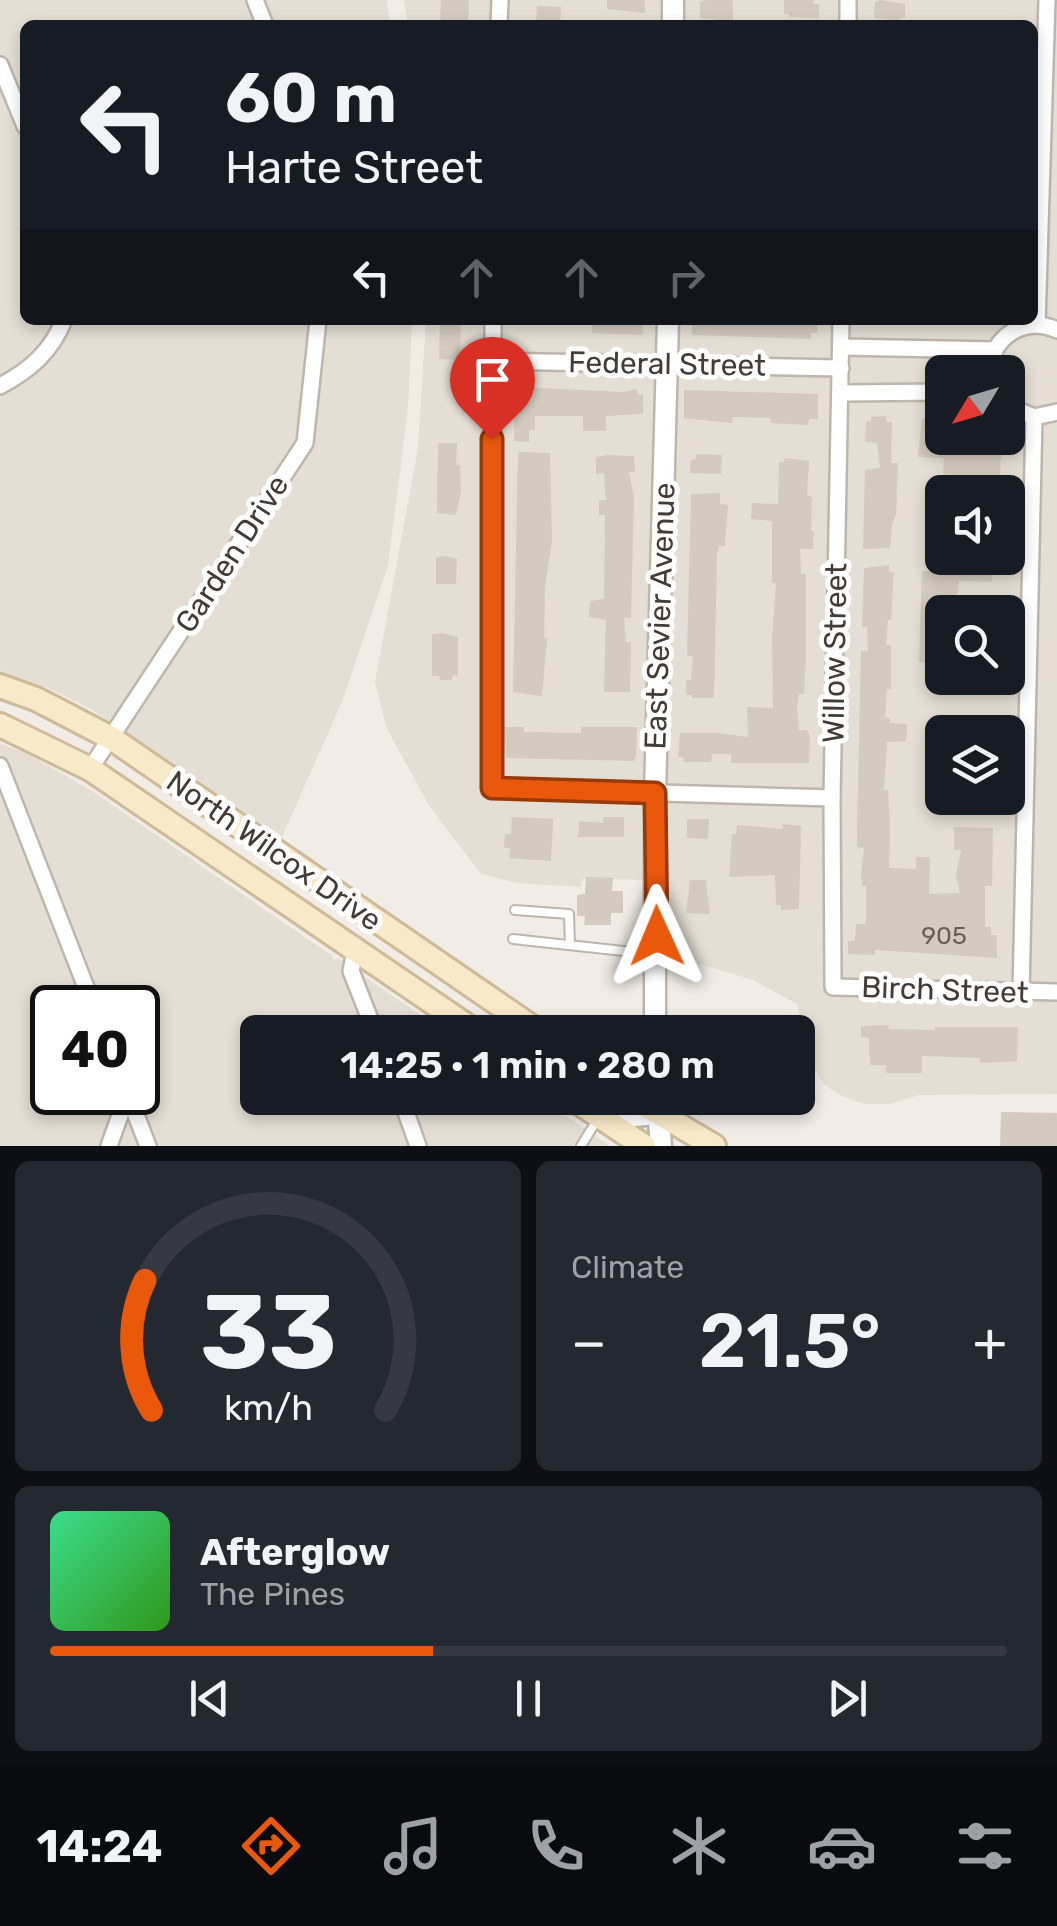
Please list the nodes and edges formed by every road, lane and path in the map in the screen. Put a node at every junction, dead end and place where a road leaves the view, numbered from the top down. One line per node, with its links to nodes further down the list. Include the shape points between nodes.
1 (1047, 0): 5 (street)
2 (0, 65): 3 (street)
3 (4, 87): 4 (street)
4 (20, 117)
5 (1038, 292)
6 (62, 325): 18 (street, via 30,370)
7 (317, 325): 26 (street, Garden Drive, via 305,443)
8 (493, 325): 15 (street)
9 (668, 325): 16 (street, East Sevier Avenue)
10 (841, 325): 12 (street, Willow Street)
11 (1033, 325): 13 (street, via 1012,331)
12 (841, 347): 13 (street); 17 (street, Willow Street)
13 (994, 350): 14 (street)
14 (993, 355)
15 (492, 361): 16 (street, Federal Street); 29 (street, via 492,788)
16 (667, 365): 17 (street, Federal Street); 29 (street, East Sevier Avenue)
17 (841, 368): 20 (street, Willow Street)
18 (0, 386)
19 (925, 392): 20 (street)
20 (842, 393): 30 (street, Willow Street)
21 (1057, 412): 23 (street)
22 (1025, 413): 23 (street)
23 (1034, 417): 39 (street)
24 (5, 688): 25 (main road); 26 (main road, North Wilcox Drive)
25 (0, 722): 28 (main road, North Wilcox Drive)
26 (111, 738): 28 (street, Garden Drive); 32 (main road, North Wilcox Drive)
27 (0, 766): 37 (street)
28 (90, 769): 35 (main road, North Wilcox Drive)
29 (655, 793): 30 (street); 36 (street, East Sevier Avenue)
30 (832, 798): 38 (street, Willow Street)
31 (514, 910): 34 (lane, via 569,914)
32 (376, 921): 35 (main road); 43 (main road, North Wilcox Drive)
33 (514, 939): 34 (lane)
34 (570, 945): 36 (lane)
35 (355, 950): 41 (street, via 351,972); 42 (main road, North Wilcox Drive)
36 (656, 955): 44 (street, East Sevier Avenue)
37 (85, 985)
38 (833, 986): 39 (street, Birch Street)
39 (1021, 992): 40 (street, Birch Street)
40 (1057, 992)
41 (368, 1015)
42 (451, 1015)
43 (514, 1015)
44 (654, 1015)
45 (120, 1115): 53 (street)
46 (136, 1115): 54 (street)
47 (407, 1115): 55 (street)
48 (584, 1115): 56 (lane)
49 (596, 1115): 52 (main road)
50 (658, 1115): 57 (street)
51 (670, 1115): 58 (main road)
52 (635, 1143)
53 (109, 1146)
54 (148, 1146)
55 (418, 1146)
56 (581, 1146)
57 (661, 1146)
58 (714, 1146)

